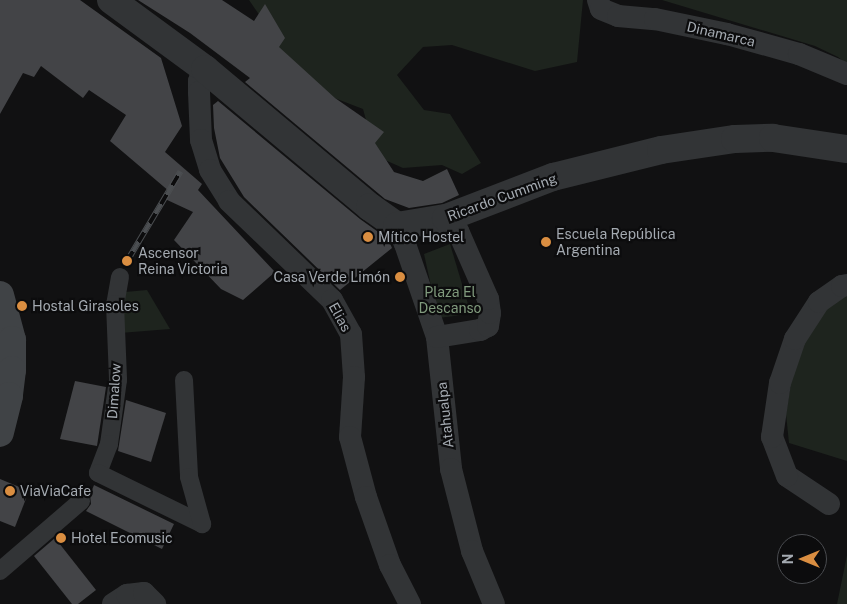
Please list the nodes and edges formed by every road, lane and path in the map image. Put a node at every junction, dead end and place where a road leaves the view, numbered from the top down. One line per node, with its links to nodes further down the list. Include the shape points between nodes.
1 (111, 0): 3 (street)
2 (598, 0): 4 (street, Dinamarca, via 601,8 618,16 655,19 727,34 799,54)
3 (205, 69): 7 (street); 19 (street, Elias, via 199,81 201,140 210,170 229,201 332,300 351,334 354,377 350,437 366,497 390,564)
4 (847, 74)
5 (847, 149): 6 (street, Ricardo Cumming, via 773,138 735,139 661,150 553,177)
6 (446, 218): 7 (street, Ricardo Cumming); 11 (street, via 458,231 488,299 490,313 488,326 480,330)
7 (397, 226): 11 (street, Atahualpa)
8 (120, 277): 12 (street, Dimalow, via 114,304 118,380 110,444 98,473 202,524 189,477)
9 (847, 285): 15 (street, via 819,302 794,339 780,384 772,437 787,476)
10 (0, 295): 13 (main road, via 12,340 9,396)
11 (437, 337): 20 (street, Atahualpa, via 451,469 472,552)
12 (184, 380)
13 (0, 431)
14 (81, 501): 16 (street)
15 (829, 504)
16 (0, 572)
17 (120, 600): 18 (street, via 144,593)
18 (155, 604)
19 (410, 604)
20 (494, 604)

